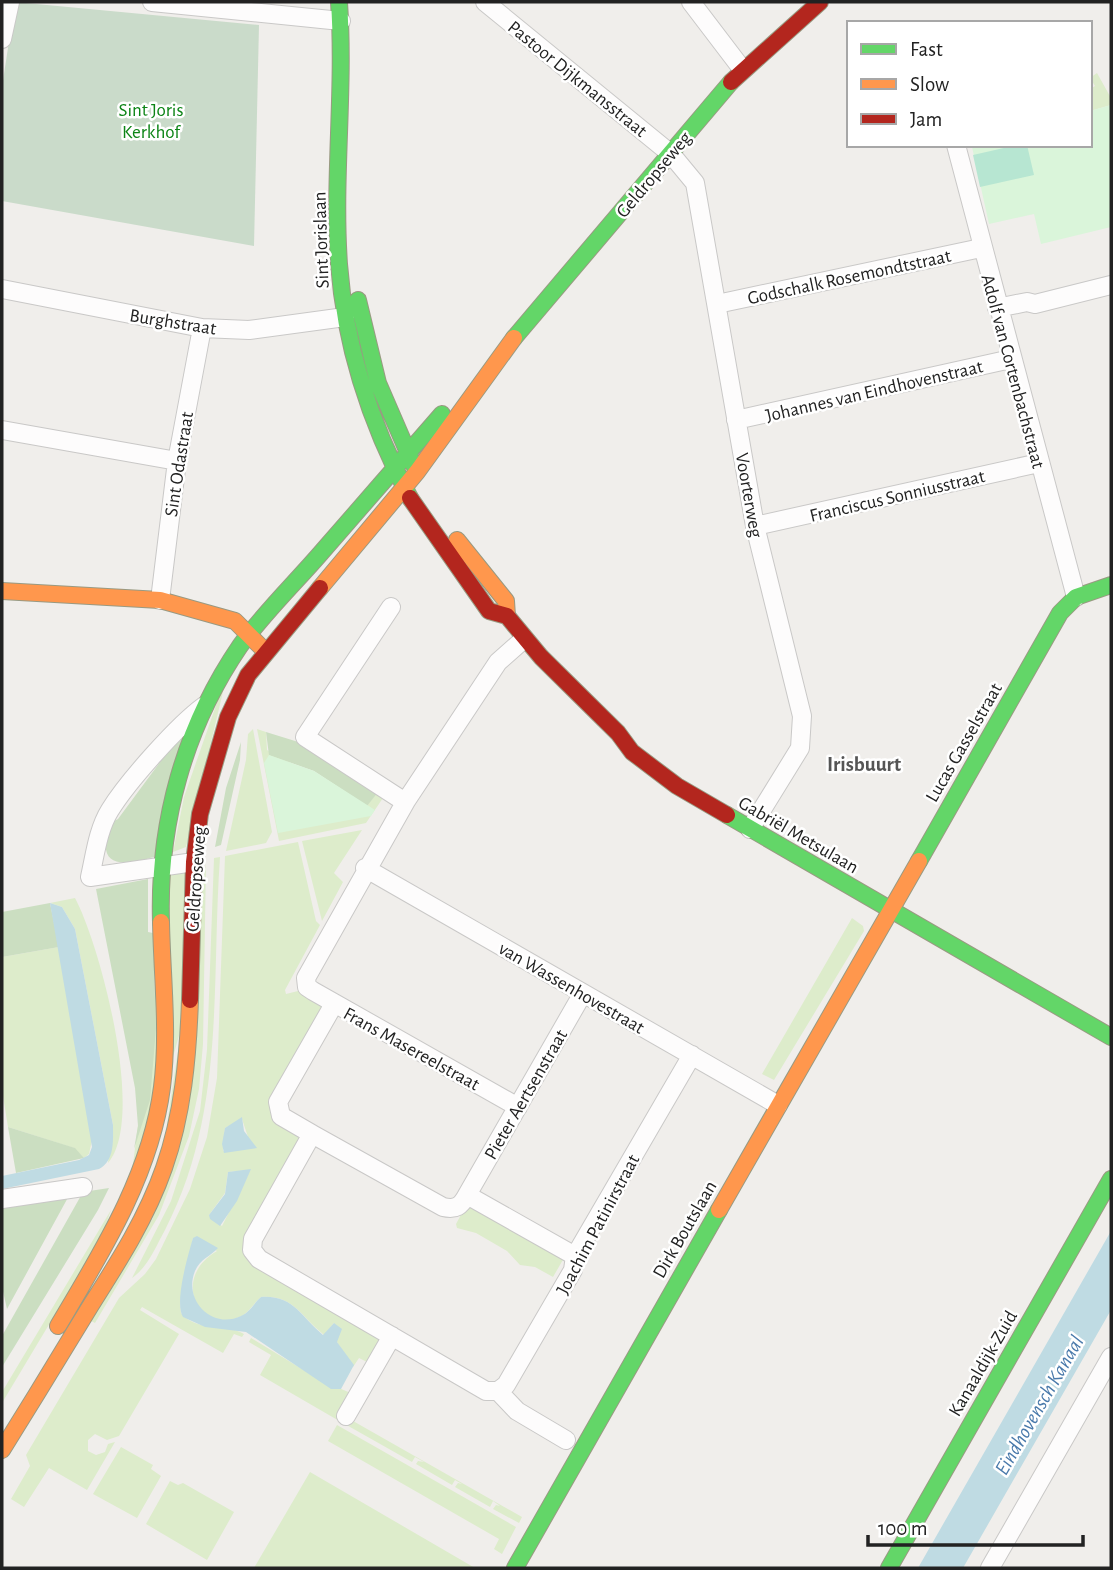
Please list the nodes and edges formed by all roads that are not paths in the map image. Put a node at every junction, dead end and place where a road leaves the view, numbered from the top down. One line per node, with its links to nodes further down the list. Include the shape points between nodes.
1 (10, 2): 9 (street)
2 (152, 2): 8 (street)
3 (340, 2): 8 (street, Sint Jorislaan)
4 (353, 2): 24 (street, Sint Jorislaan, via 351,253 378,383)
5 (485, 2): 12 (street, Pastoor Dijkmansstraat)
6 (691, 2): 10 (street)
7 (820, 2): 10 (street, Geldropseweg)
8 (341, 21): 18 (street, Sint Jorislaan, via 338,232)
9 (2, 40)
10 (742, 69): 12 (street, Geldropseweg)
11 (956, 147): 13 (street, Adolf van Cortenbachstraat)
12 (671, 154): 16 (street, Voorterweg, via 695,183); 20 (street, Geldropseweg)
13 (981, 248): 16 (street, Godschalk Rosemondtstraat); 17 (street, Adolf van Cortenbachstraat)
14 (1111, 285): 17 (street)
15 (2, 289): 19 (street, Burghstraat)
16 (717, 304): 22 (street, Voorterweg)
17 (998, 309): 21 (street, Adolf van Cortenbachstraat)
18 (345, 317): 19 (street, Burghstraat, via 249,330); 27 (street, Sint Jorislaan, via 358,376)
19 (202, 328): 25 (street, Sint Odastraat)
20 (498, 357): 24 (street, Geldropseweg, via 467,384); 28 (street, Geldropseweg)
21 (1011, 359): 22 (street, Johannes van Eindhovenstraat); 26 (street, Adolf van Cortenbachstraat)
22 (737, 420): 30 (street, Voorterweg)
23 (2, 430): 25 (street)
24 (407, 453): 27 (street, Geldropseweg); 28 (street, Sint Jorislaan)
25 (177, 461): 34 (street, Sint Odastraat)
26 (1039, 463): 30 (street, Franciscus Sonniusstraat); 33 (street, Adolf van Cortenbachstraat)
27 (394, 468): 29 (street, Sint Jorislaan); 37 (street, Geldropseweg)
28 (417, 472): 29 (street, Geldropseweg); 36 (street, Gabriël Metsulaan, via 421,487 465,552 506,601)
29 (404, 486): 36 (street, Gabriël Metsulaan, via 489,611); 39 (street, Geldropseweg)
30 (755, 526): 42 (street, Voorterweg, via 802,716 800,748)
31 (1111, 585): 33 (street)
32 (2, 591): 34 (street)
33 (1076, 597): 46 (street, Lucas Gasselstraat, via 1060,613)
34 (160, 600): 37 (street, via 221,618 227,631)
35 (391, 607): 41 (street, via 305,737)
36 (507, 616): 38 (street, Gabriël Metsulaan)
37 (246, 639): 39 (street); 40 (street, Geldropseweg)
38 (524, 639): 41 (street, via 498,662); 42 (street, Gabriël Metsulaan, via 632,752 696,799)
39 (265, 653): 43 (street, Geldropseweg, via 248,675 228,717 206,783)
40 (204, 706): 44 (street, Geldropseweg, via 175,793); 44 (street, Geldropseweg, via 186,719 110,810 90,877)
41 (405, 802): 45 (street)
42 (750, 829): 46 (street, Gabriël Metsulaan)
43 (194, 862): 44 (street); 65 (street, Geldropseweg, via 188,1052 179,1115 164,1168 122,1255)
44 (161, 867): 60 (street, Geldropseweg, via 160,1103 141,1172 114,1231)
45 (365, 868): 47 (street, van Wassenhovestraat); 48 (street, Frans Masereelstraat, via 309,971 307,987)
46 (890, 911): 49 (street, Gabriël Metsulaan); 51 (street, Dirk Boutslaan)
47 (583, 993): 50 (street, van Wassenhovestraat); 52 (street, Pieter Aertsenstraat)
48 (334, 1004): 52 (street, Frans Masereelstraat); 53 (street, via 278,1102 281,1115)
49 (1111, 1037)
50 (692, 1055): 51 (street, van Wassenhovestraat); 58 (street, Joachim Patinirstraat)
51 (778, 1105): 66 (street, Dirk Boutslaan)
52 (518, 1107): 56 (street, Pieter Aertsenstraat)
53 (312, 1134): 56 (street, via 443,1207 461,1205); 59 (street, via 253,1239 252,1250 259,1259)
54 (1111, 1179): 67 (street, Kanaaldijk-Zuid)
55 (83, 1187): 57 (street)
56 (467, 1195): 58 (street)
57 (2, 1199)
58 (575, 1256): 62 (street, Joachim Patinirstraat, via 573,1270 506,1385)
59 (392, 1336): 62 (street, via 486,1391); 63 (street)
60 (51, 1337)
61 (1111, 1357): 68 (street)
62 (498, 1391): 64 (street, via 517,1411)
63 (346, 1416)
64 (566, 1440)
65 (2, 1450)
66 (515, 1568)
67 (889, 1568)
68 (990, 1568)

